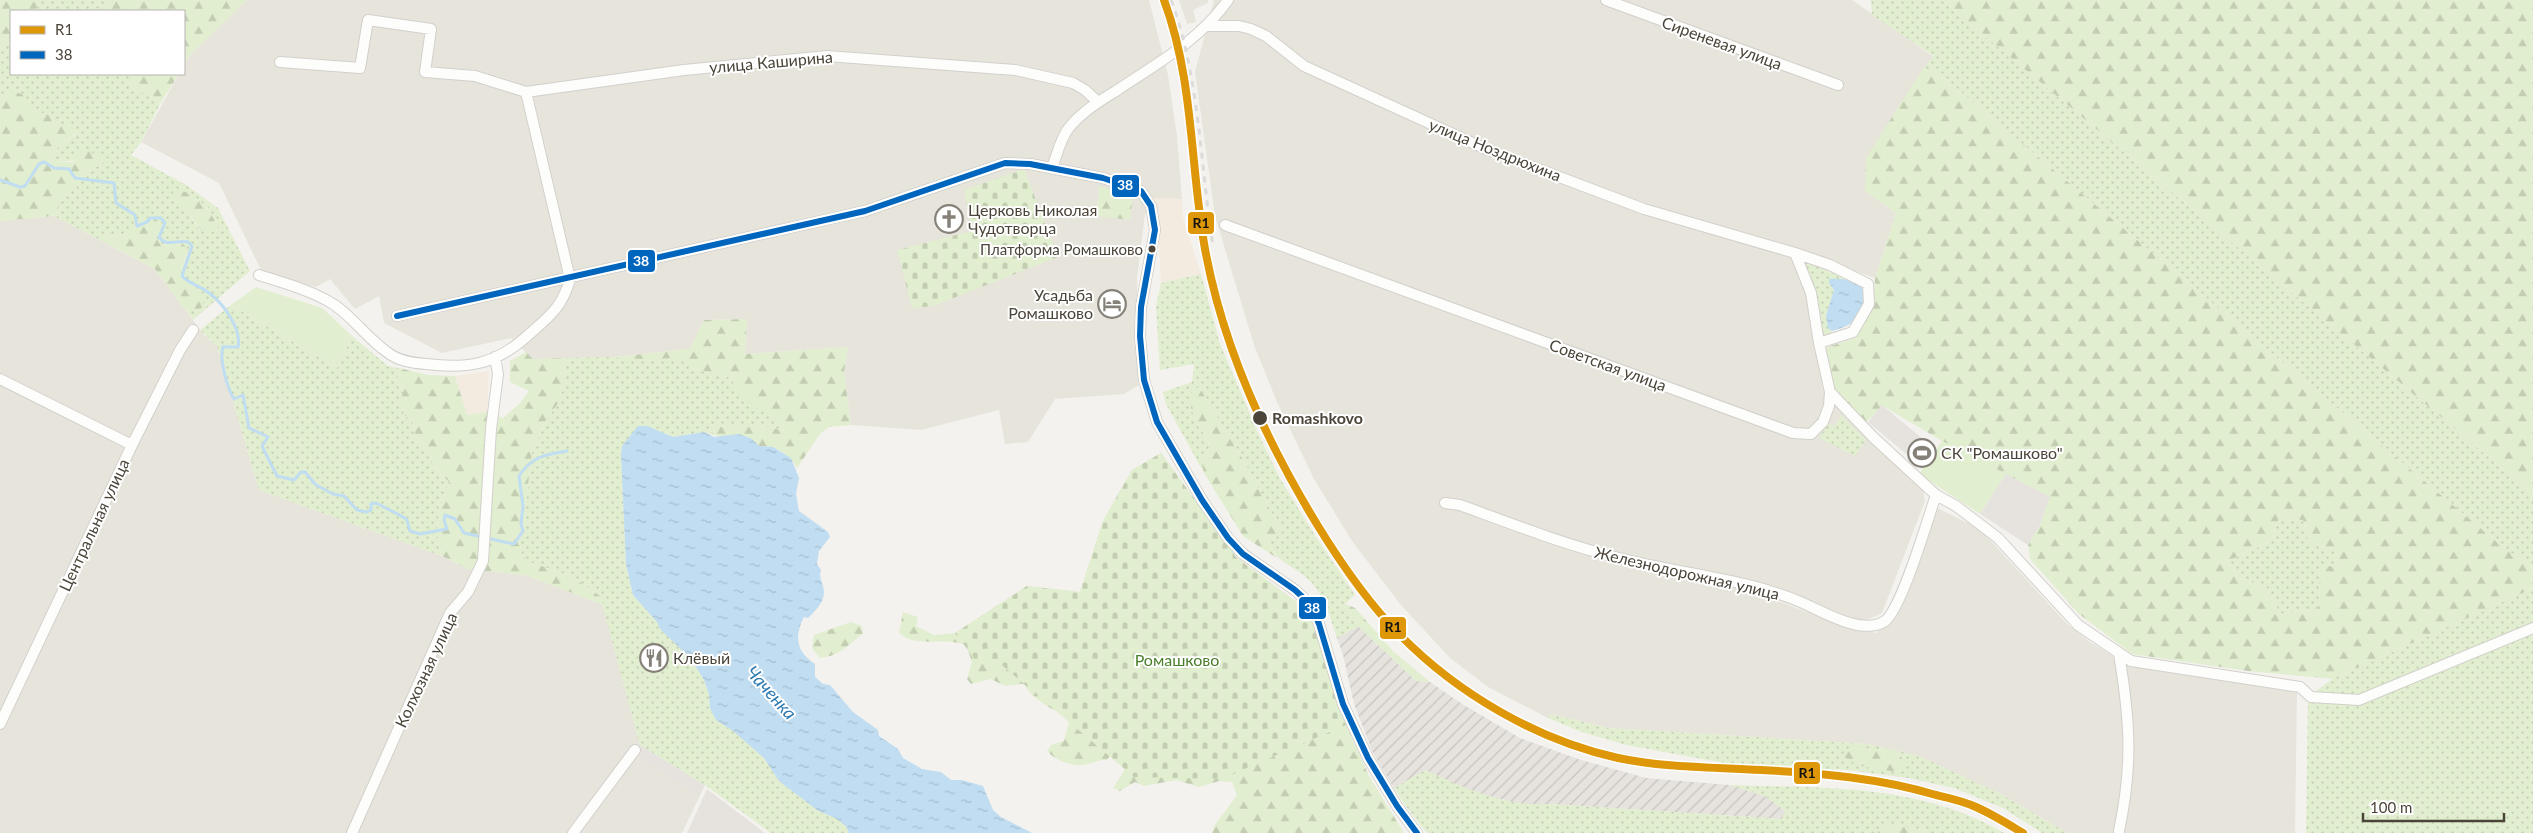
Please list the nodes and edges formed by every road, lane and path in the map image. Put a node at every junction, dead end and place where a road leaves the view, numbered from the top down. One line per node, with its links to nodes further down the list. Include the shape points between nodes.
1 (1606, 0): 5 (street, Сиреневая улица)
2 (1224, 2): 3 (street)
3 (1207, 26): 7 (street, via 1180,49); 10 (street, улица Ноздрюхина, via 1251,29 1266,36 1304,66 1488,150 1644,209)
4 (280, 62): 6 (street, via 360,68 368,20 431,29 425,72 476,76)
5 (1838, 85)
6 (526, 92): 7 (street, улица Каширина, via 684,70 827,56 1015,70 1073,83); 12 (street)
7 (1098, 102): 8 (street, via 1063,137)
8 (1052, 168): 12 (street, via 1005,163 865,211); 29 (street, via 1126,184 1141,191 1148,199 1154,230 1141,307 1140,336 1144,380 1157,422 1228,538 1242,554 1296,590 1310,605 1319,624 1343,704 1368,758)
9 (1225, 225): 18 (street, Советская улица, via 1793,434 1811,434 1818,430 1824,422)
10 (1795, 253): 15 (street, Советская улица, via 1811,293); 15 (street, улица Ноздрюхина, via 1830,265 1868,284 1869,304 1853,332)
11 (258, 275): 16 (street, via 334,304 388,354 408,362 454,368 480,364)
12 (570, 279): 13 (street); 16 (street, via 566,297 554,312 511,350)
13 (397, 316)
14 (194, 330): 19 (street, Центральная улица, via 180,350)
15 (1819, 344): 18 (street, Советская улица)
16 (494, 357): 27 (street, Колхозная улица, via 498,374 491,429 483,561 468,592 450,613)
17 (0, 379): 19 (street)
18 (1830, 392): 20 (street)
19 (132, 445): 24 (street, Центральная улица)
20 (1936, 495): 21 (street, Железнодорожная улица, via 1898,601 1885,621 1854,626 1772,590 1617,558); 23 (street, via 1998,538 2078,625)
21 (1445, 503)
22 (2533, 628): 23 (street, via 2359,700 2311,698 2300,687 2131,661)
23 (2119, 654): 26 (street, via 2130,745 2130,765)
24 (0, 724)
25 (635, 750): 28 (street)
26 (2119, 831)
27 (352, 833)
28 (573, 833)
29 (1417, 833)

